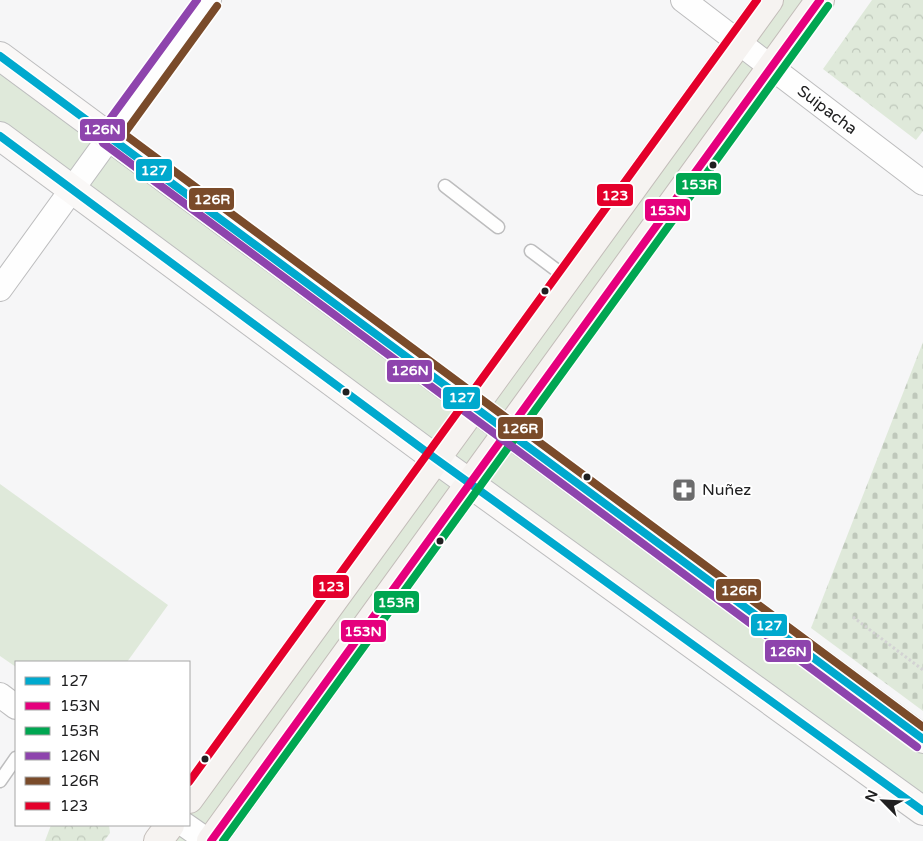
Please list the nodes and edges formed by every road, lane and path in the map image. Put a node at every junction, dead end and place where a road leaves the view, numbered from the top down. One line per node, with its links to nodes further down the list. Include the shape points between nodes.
1 (208, 0): 9 (street)
2 (684, 0): 5 (street, Suipacha)
3 (769, 0): 5 (main road)
4 (820, 0): 7 (main road)
5 (739, 42): 7 (street, Suipacha); 15 (main road)
6 (0, 56): 9 (main road)
7 (771, 67): 10 (street, Suipacha); 18 (main road)
8 (0, 136): 12 (main road)
9 (110, 136): 12 (street); 17 (main road)
10 (923, 183)
11 (445, 186): 13 (lane)
12 (72, 188): 16 (street); 19 (main road)
13 (498, 227)
14 (531, 251): 15 (lane)
15 (567, 278): 17 (main road)
16 (0, 289)
17 (473, 407): 18 (main road); 19 (main road)
18 (508, 432): 20 (main road); 25 (main road)
19 (436, 459): 20 (main road); 28 (main road)
20 (470, 484): 29 (main road); 33 (main road)
21 (853, 617): 22 (path)
22 (923, 670)
23 (0, 695): 24 (street)
24 (15, 706)
25 (923, 739)
26 (15, 759): 27 (lane)
27 (0, 781)
28 (190, 798)
29 (923, 811)
30 (169, 826): 32 (main road)
31 (186, 826): 33 (street)
32 (158, 841)
33 (209, 841)

